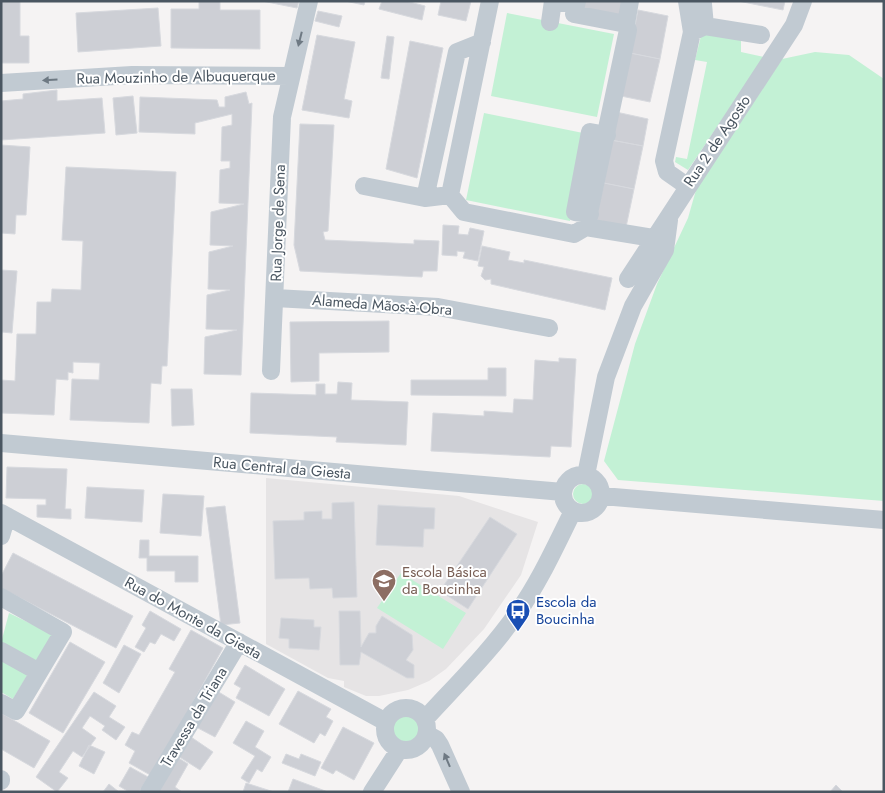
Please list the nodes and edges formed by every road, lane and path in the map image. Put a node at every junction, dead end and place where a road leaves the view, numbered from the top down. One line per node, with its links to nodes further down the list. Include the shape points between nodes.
1 (309, 1): 14 (street, Rua Jorge de Sena, one-way to 14)
2 (490, 1): 13 (street)
3 (553, 1): 8 (street); 9 (street)
4 (630, 1): 10 (street)
5 (687, 1): 11 (street)
6 (692, 1): 11 (street, via 703,4)
7 (803, 1): 17 (street, Rua 2 de Agosto, via 794,25)
8 (576, 3): 10 (street, via 574,14)
9 (550, 22)
10 (626, 24): 21 (street, via 628,30)
11 (699, 29): 12 (street); 17 (street, via 664,161 667,172)
12 (761, 35)
13 (482, 42): 18 (street); 19 (street, via 457,52)
14 (291, 76): 15 (street, Rua Mouzinho de Albuquerque, one-way to 15, via 132,75); 24 (street, Rua Jorge de Sena, via 282,117)
15 (1, 83)
16 (364, 186): 19 (street)
17 (687, 186): 20 (street, Rua 2 de Agosto)
18 (450, 195): 19 (street); 21 (street, via 464,212 574,234)
19 (425, 198)
20 (670, 212): 22 (street, Rua 2 de Agosto); 28 (street, via 664,250 633,306 606,377)
21 (588, 221): 22 (street)
22 (654, 238): 23 (street, Rua 2 de Agosto)
23 (628, 279)
24 (275, 298): 25 (street, Alameda Mãos-à-Obra, via 438,307); 26 (street, Rua Jorge de Sena)
25 (549, 328)
26 (271, 371)
27 (1, 443): 29 (street, Rua Central da Giesta)
28 (586, 475): 29 (street, via 580,474 568,480); 30 (street, via 596,480)
29 (563, 492): 31 (street, via 565,503)
30 (602, 496): 31 (street, via 591,511); 33 (street)
31 (573, 511): 41 (street, via 518,611)
32 (4, 514): 34 (street); 36 (street, Rua do Monte da Giesta)
33 (884, 520)
34 (1, 536)
35 (1, 598): 38 (street, via 64,632)
36 (239, 642): 40 (street, Rua do Monte da Giesta); 43 (street, Travessa da Triana)
37 (1, 651): 38 (street)
38 (39, 672): 39 (street, via 16,711)
39 (1, 703)
40 (386, 722): 41 (street, via 393,712 404,708 416,711); 42 (street, via 384,729 388,742)
41 (426, 727): 42 (street, via 419,746); 45 (street, one-way to 41, via 440,745)
42 (400, 750): 44 (street)
43 (149, 792)
44 (372, 792)
45 (460, 792)

